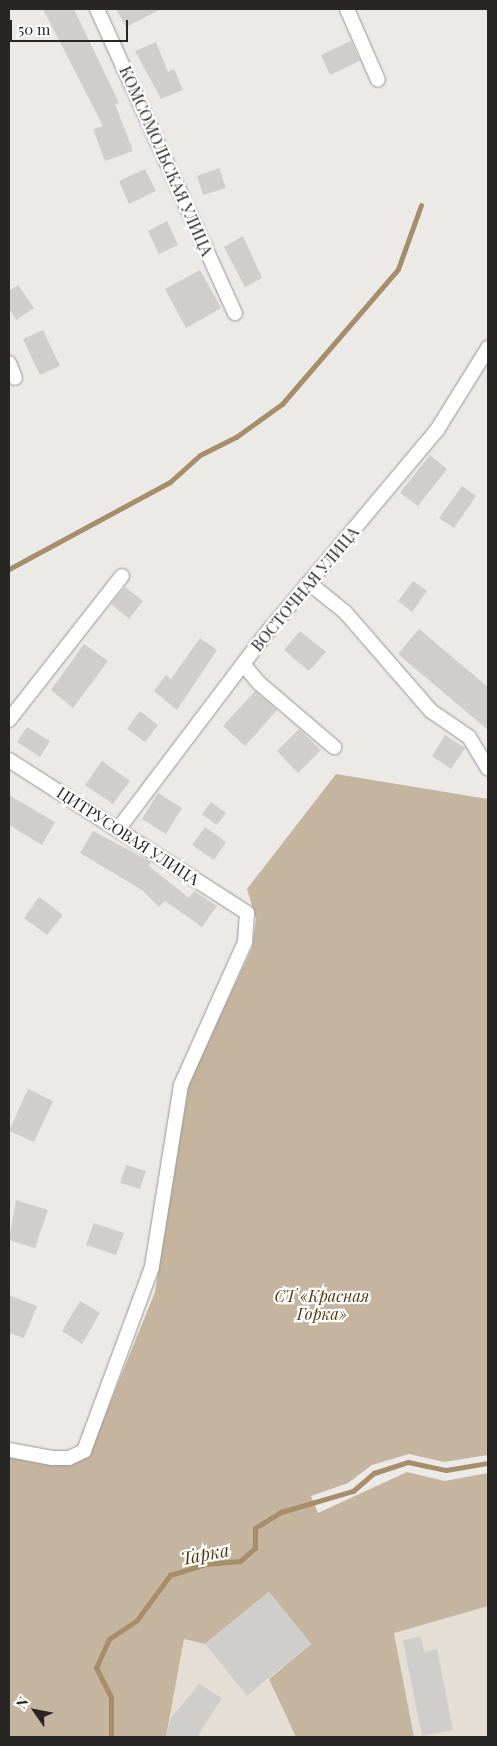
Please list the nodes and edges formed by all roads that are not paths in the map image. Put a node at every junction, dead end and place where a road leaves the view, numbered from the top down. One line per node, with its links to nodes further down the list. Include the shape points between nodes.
1 (97, 9): 4 (street, КОМСОМОЛЬСКАЯ УЛИЦА)
2 (347, 9): 3 (street)
3 (378, 80)
4 (234, 313)
5 (488, 348): 9 (street, ВОСТОЧНАЯ УЛИЦА, via 437,430)
6 (9, 363): 7 (street)
7 (15, 378)
8 (122, 576): 11 (street)
9 (308, 583): 10 (street, ВОСТОЧНАЯ УЛИЦА); 14 (street, via 345,612 431,711 469,737)
10 (243, 664): 12 (street, via 259,684); 15 (street, ВОСТОЧНАЯ УЛИЦА)
11 (9, 720)
12 (334, 747)
13 (9, 760): 15 (street, ЦИТРУСОВАЯ УЛИЦА)
14 (488, 769)
15 (119, 828): 16 (street, ЦИТРУСОВАЯ УЛИЦА, via 246,912 245,942 181,1084 152,1268 84,1451 69,1458 52,1458)
16 (9, 1450)

